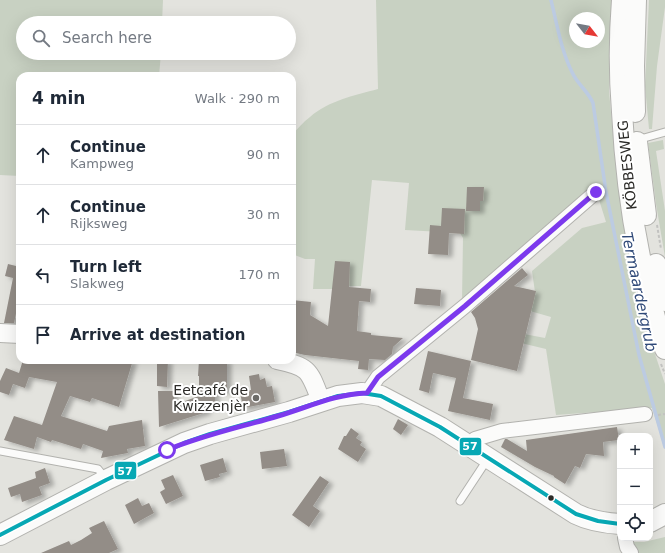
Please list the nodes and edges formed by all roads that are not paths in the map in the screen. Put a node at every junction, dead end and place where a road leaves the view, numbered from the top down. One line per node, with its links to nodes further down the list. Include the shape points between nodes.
1 (622, 0): 4 (main road, KÖBBESWEG, via 620,61)
2 (636, 0): 4 (main road, KÖBBESWEG)
3 (665, 132): 4 (lane)
4 (630, 142): 6 (main road, KÖBBESWEG, via 627,180 633,222)
5 (596, 192): 11 (street, via 465,306 378,377)
6 (661, 296): 9 (main road, KÖBBESWEG)
7 (0, 332): 8 (street)
8 (16, 334)
9 (665, 349)
10 (294, 364): 12 (street, via 308,372)
11 (367, 393): 12 (main road, via 338,396); 14 (main road, via 393,402)
12 (321, 401): 17 (main road, via 184,443)
13 (652, 414): 14 (street, via 502,431 475,439)
14 (470, 446): 16 (main road)
15 (0, 451): 17 (lane, via 98,469)
16 (488, 458): 18 (lane); 21 (main road, via 583,518)
17 (106, 480): 22 (main road)
18 (460, 501)
19 (665, 514): 20 (main road, via 650,522)
20 (665, 519)
21 (617, 524)
22 (2, 529)
23 (626, 541): 24 (street)
24 (631, 553)

